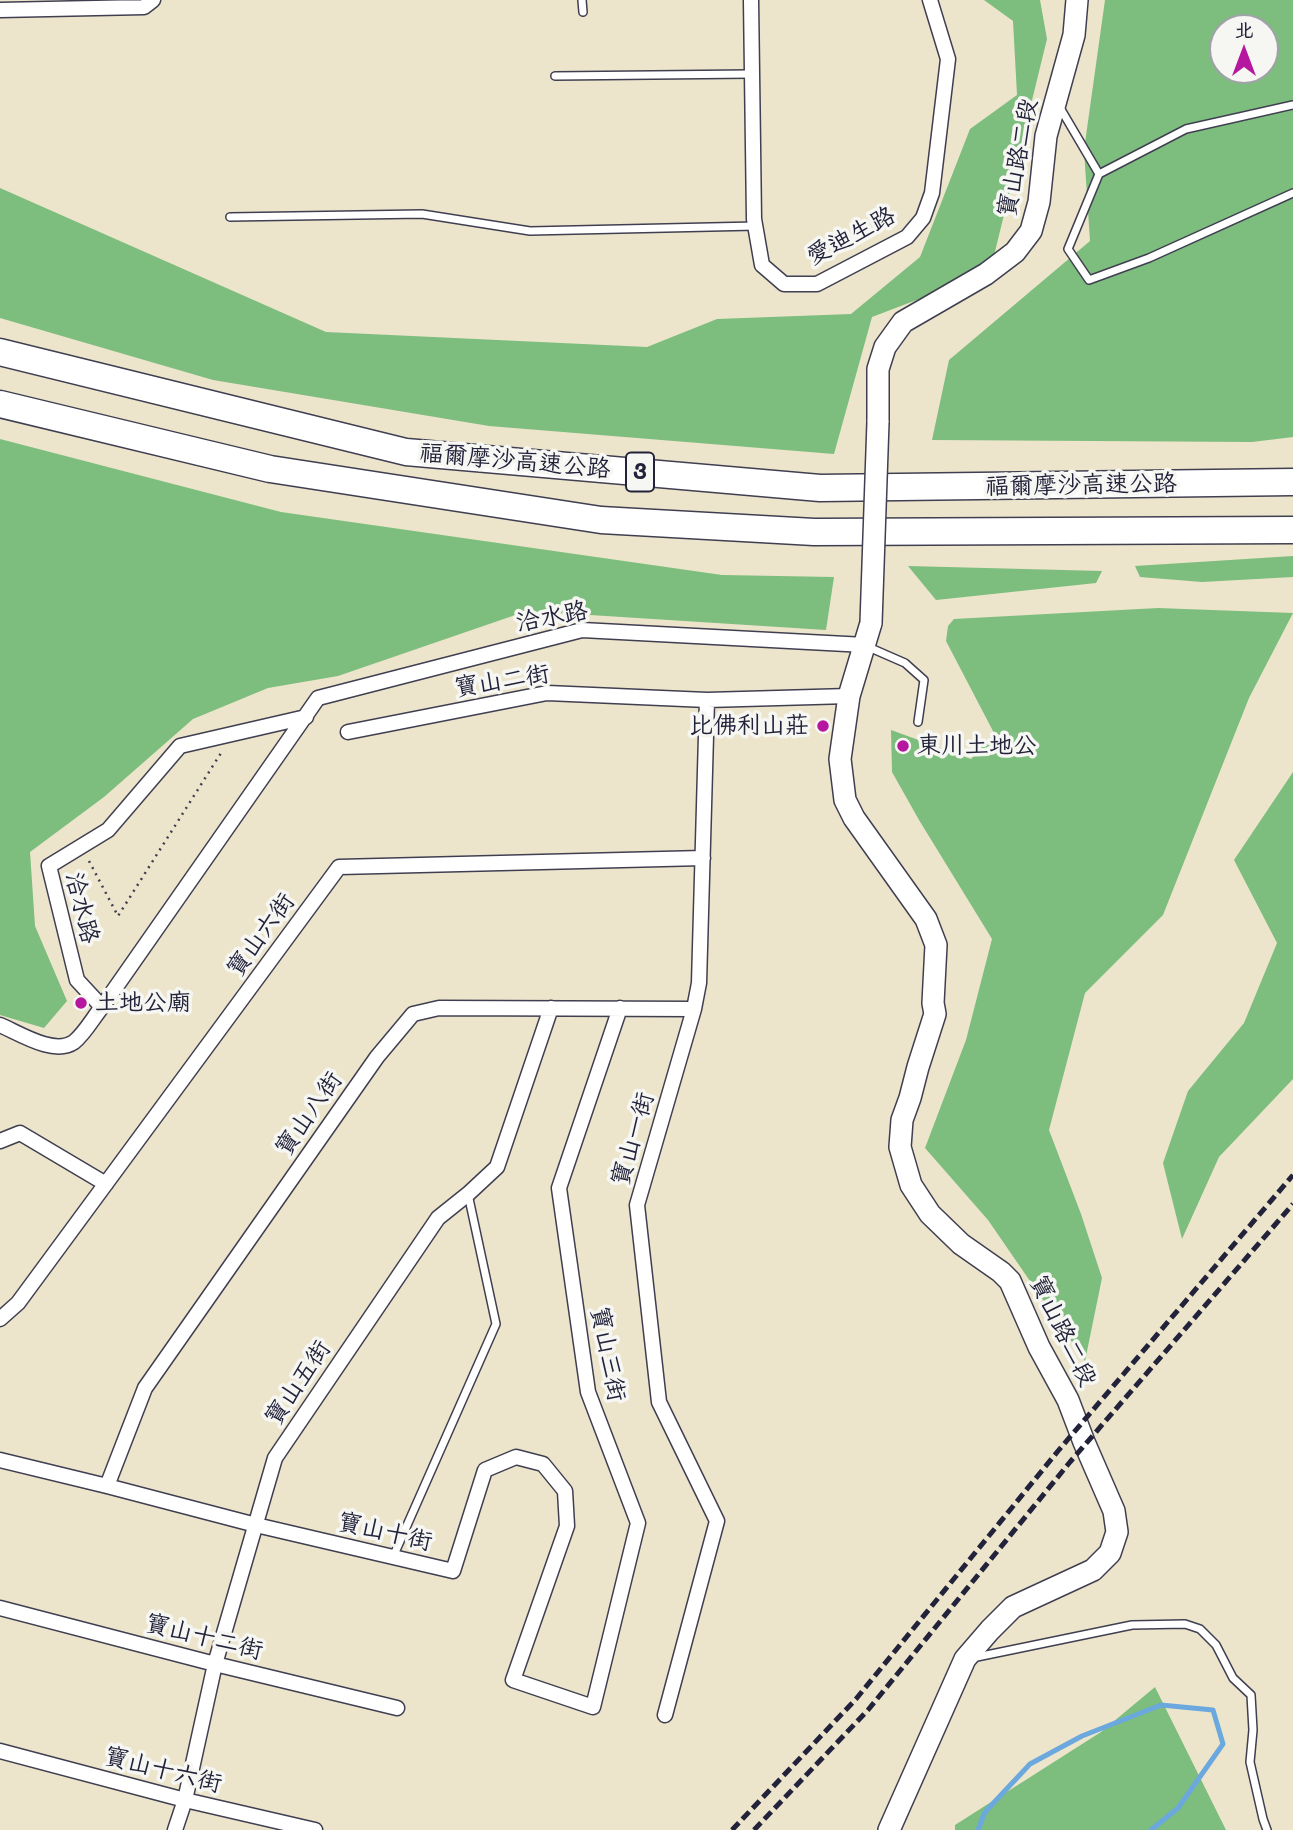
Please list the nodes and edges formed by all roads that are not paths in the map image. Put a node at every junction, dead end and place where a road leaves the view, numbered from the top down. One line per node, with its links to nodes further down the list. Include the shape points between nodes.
1 (153, 0): 6 (street, via 144,7)
2 (582, 0): 7 (lane)
3 (751, 0): 8 (street, 愛迪生路)
4 (930, 0): 15 (street, 愛迪生路, via 948,59 932,193 923,218 907,237 817,284 784,284 762,265)
5 (1077, 0): 10 (street, 寶山路二段, via 1074,35)
6 (0, 10)
7 (583, 12)
8 (752, 74): 9 (lane); 15 (street, 愛迪生路)
9 (555, 76)
10 (1056, 101): 12 (lane); 20 (street, 寶山路二段, bridge, via 1031,231 1015,252 986,274 903,322 885,347 878,369 872,623)
11 (1293, 105): 12 (lane, via 1186,128)
12 (1099, 174): 13 (lane, via 1068,249 1089,280 1150,258)
13 (1293, 192)
14 (230, 216): 15 (lane, via 422,214 530,231)
15 (755, 226)
16 (0, 352): 18 (highway, 福爾摩沙高速公路 / 3, via 406,452 820,488)
17 (0, 404): 19 (highway, 福爾摩沙高速公路 / 3, via 270,469 601,520 814,532)
18 (1293, 482)
19 (1293, 530)
20 (865, 645): 21 (street, 寶山路二段); 23 (street, 洽水路, via 582,630 318,698); 24 (lane, via 905,663 924,680)
21 (849, 696): 22 (street); 41 (street, 寶山路二段, via 841,759 845,800 926,919 936,945 935,1014 902,1120 900,1147 911,1185 930,1214 1010,1281 1068,1400 1114,1511 1117,1532 1110,1553 1093,1570 1013,1607)
22 (707, 700): 25 (street, 寶山二街, via 547,693); 26 (street, 寶山一街)
23 (306, 717): 27 (street, 洽水路); 27 (street, 洽水路, via 180,746 108,830 49,866 77,980)
24 (918, 722)
25 (348, 732)
26 (703, 858): 30 (street, 寶山一街); 33 (street, 寶山六街, via 339,867)
27 (102, 1007): 31 (street, 洽水路, via 75,1041 65,1046 37,1043)
28 (551, 1008): 29 (street, 寶山八街); 34 (street, 寶山五街, via 497,1167); 37 (street, 寶山八街, via 439,1008 413,1014 377,1057 145,1388)
29 (620, 1008): 30 (street, 寶山八街); 43 (street, 寶山三街, via 559,1188 588,1392 638,1523)
30 (694, 1009): 45 (street, 寶山一街, via 638,1205 659,1402 717,1521)
31 (0, 1025)
32 (0, 1141): 33 (street, via 20,1133)
33 (106, 1184): 35 (street, 寶山六街, via 18,1303)
34 (468, 1195): 38 (street, 寶山五街, via 438,1218 275,1458); 39 (lane, via 496,1324)
35 (0, 1319)
36 (0, 1460): 37 (street, 寶山十街)
37 (107, 1486): 38 (street, 寶山十街)
38 (256, 1525): 39 (street, 寶山十街); 42 (street, 寶山五街)
39 (393, 1557): 43 (street, 寶山十街, via 453,1570 485,1470 516,1457 543,1464 565,1491 566,1527 513,1680)
40 (0, 1608): 42 (street, 寶山十二街)
41 (965, 1659): 50 (street, 寶山路二段); 51 (lane, via 1132,1625 1185,1624 1200,1629 1216,1645 1233,1678 1251,1695 1251,1762)
42 (215, 1664): 44 (street, 寶山十二街); 47 (street, 寶山五街)
43 (593, 1707)
44 (397, 1708)
45 (665, 1715)
46 (0, 1751): 47 (street, 寶山十六街)
47 (185, 1800): 48 (street, 寶山五街); 49 (street, 寶山十六街)
48 (175, 1830)
49 (315, 1830)
50 (888, 1830)
51 (1268, 1830)

